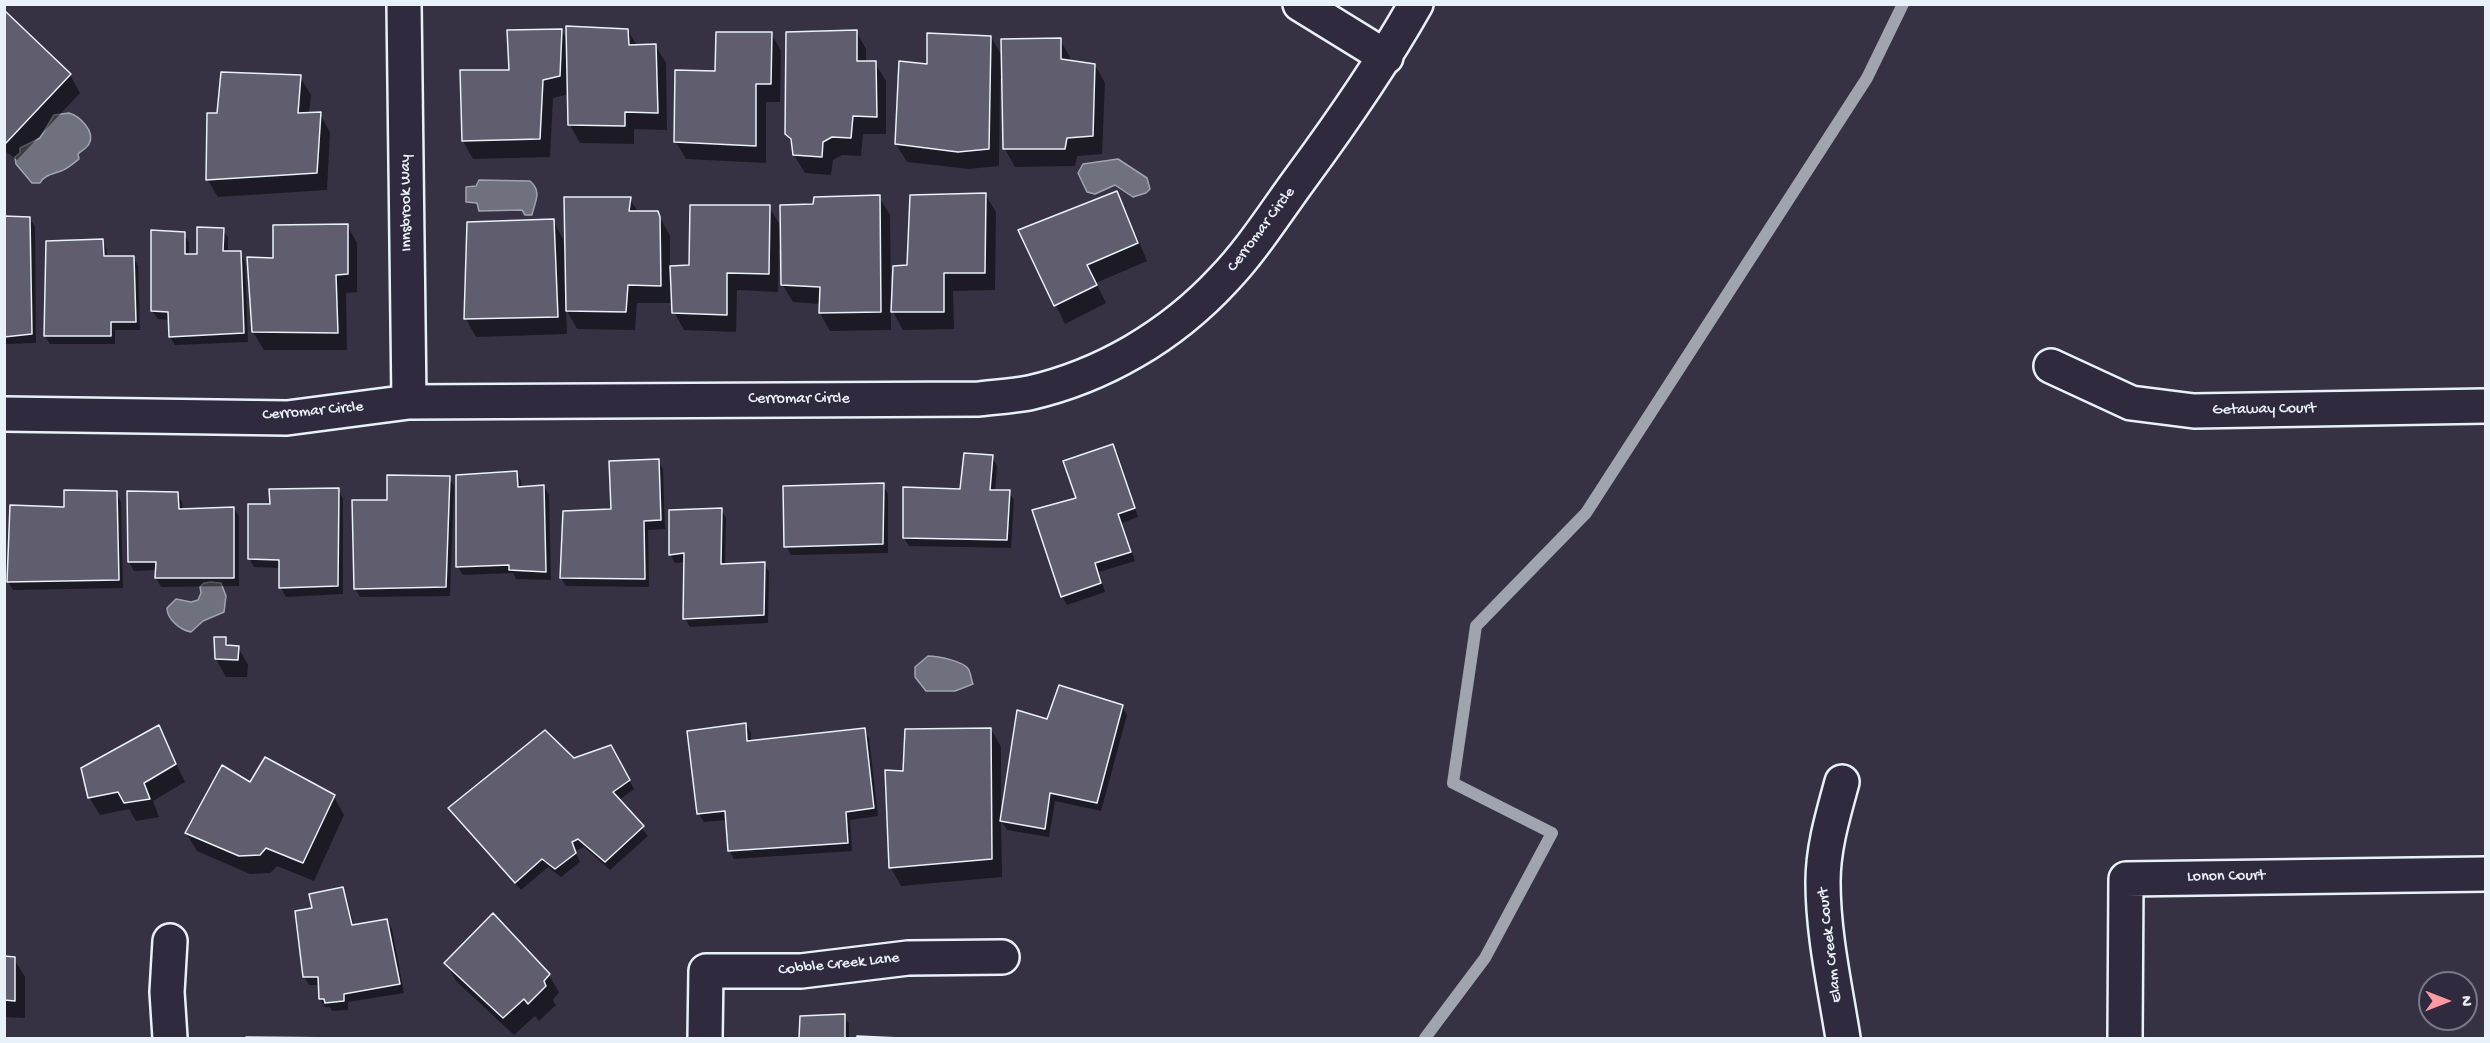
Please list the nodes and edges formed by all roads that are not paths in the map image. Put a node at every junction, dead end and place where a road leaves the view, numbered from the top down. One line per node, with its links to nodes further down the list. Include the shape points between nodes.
1 (404, 4): 6 (street, Innsbrook Way)
2 (1300, 4): 4 (street)
3 (1416, 4): 4 (street, Cerromar Circle)
4 (1386, 57): 6 (street, Cerromar Circle, via 1223,280 1176,324 1134,352 1089,374 1029,393 979,399)
5 (2051, 366): 7 (street, Getaway Court, via 2131,403 2194,411)
6 (409, 402): 8 (street, Cerromar Circle, via 287,418)
7 (2486, 406)
8 (4, 414)
9 (1842, 782): 15 (street, Elam Creek Court, via 1829,831 1823,881)
10 (2486, 873): 16 (street, Lonon Court, via 2126,879)
11 (170, 941): 13 (street)
12 (1002, 957): 14 (street, Cobble Creek Lane, via 908,958 801,971 706,971)
13 (170, 1038)
14 (705, 1038)
15 (1843, 1038)
16 (2125, 1038)

